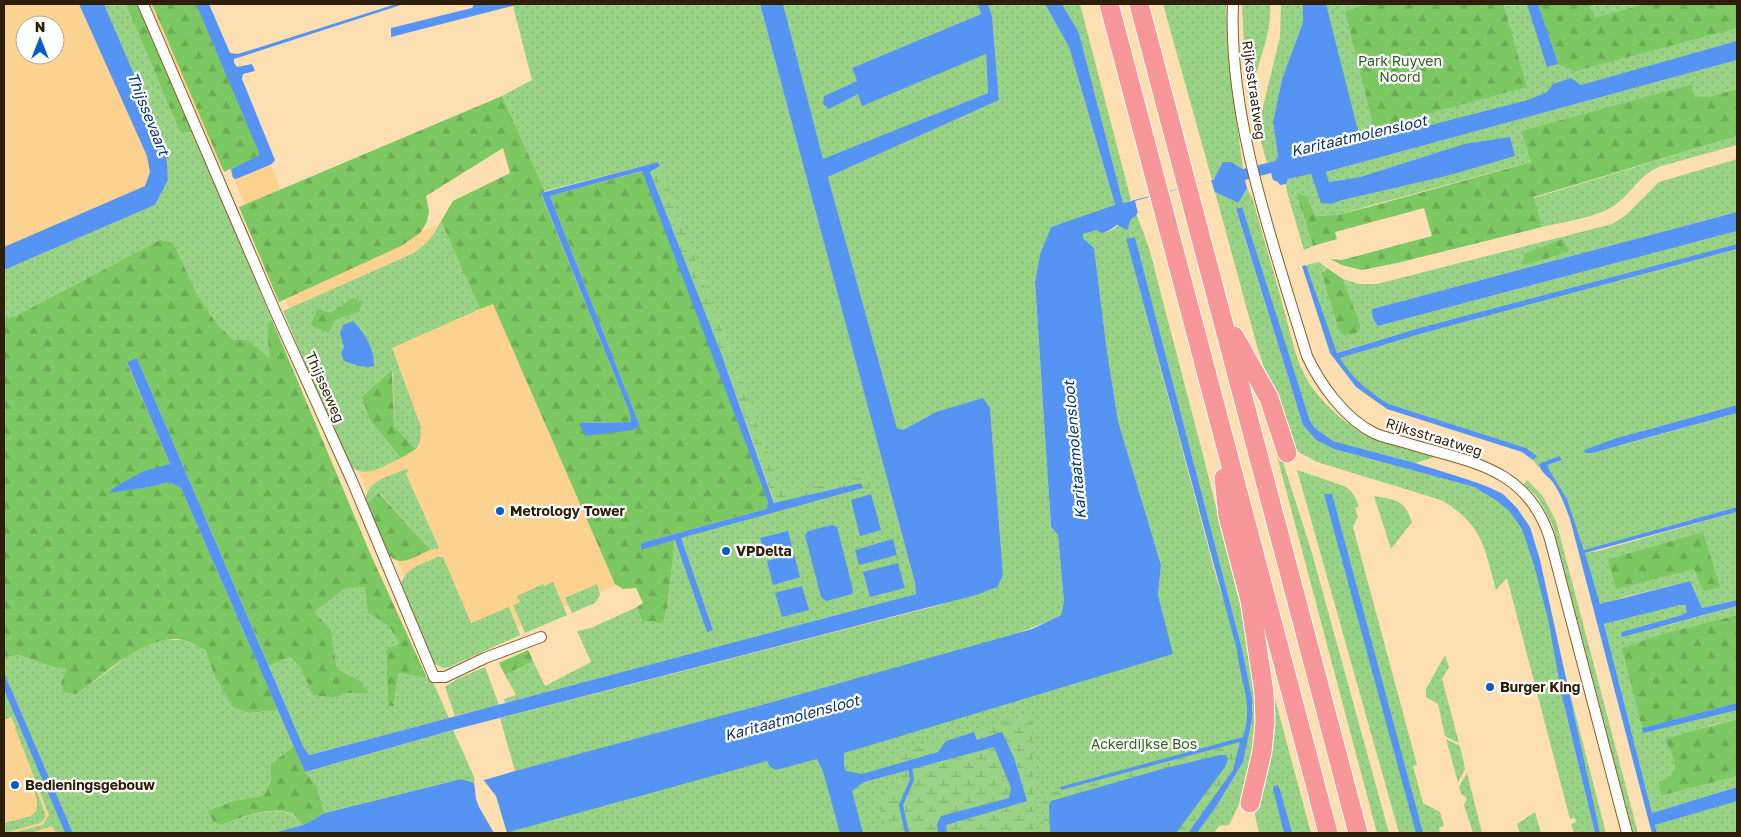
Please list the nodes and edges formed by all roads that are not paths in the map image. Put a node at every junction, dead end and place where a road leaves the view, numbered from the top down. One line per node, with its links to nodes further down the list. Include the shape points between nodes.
1 (143, 4): 8 (street, Thijsseweg, via 275,311 354,483 434,677 445,677)
2 (1109, 4): 6 (highway)
3 (1139, 4): 5 (highway)
4 (1233, 4): 12 (street, Rijksstraatweg, via 1235,70 1252,166 1307,356 1316,375 1351,417 1374,432 1492,469 1526,494 1543,518)
5 (1221, 315): 7 (highway, via 1269,398); 11 (highway)
6 (1216, 412): 9 (highway, via 1228,516 1250,600 1264,692 1262,752); 10 (highway)
7 (1287, 453)
8 (541, 637)
9 (1250, 804)
10 (1328, 833)
11 (1358, 833)
12 (1626, 833)

